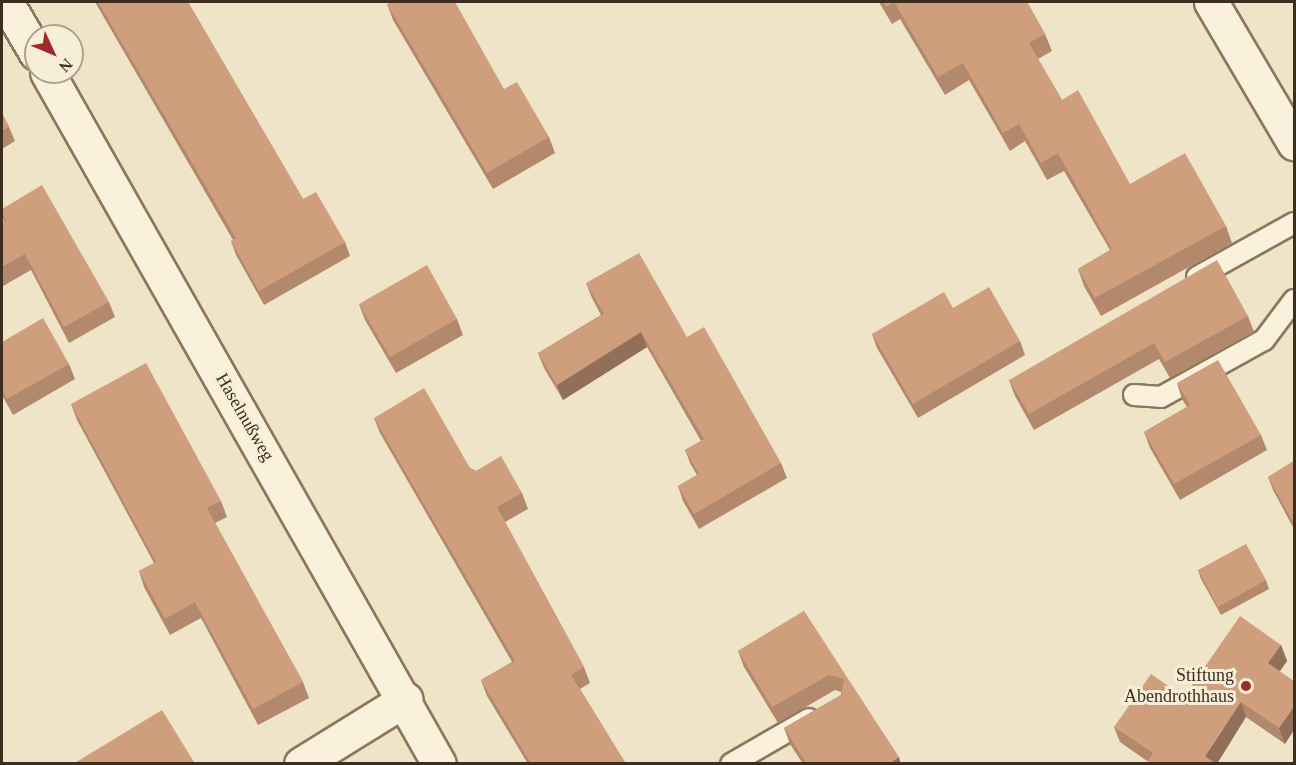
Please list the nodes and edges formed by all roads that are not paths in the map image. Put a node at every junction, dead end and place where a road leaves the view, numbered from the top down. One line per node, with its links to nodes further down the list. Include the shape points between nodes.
1 (6, 2): 3 (street)
2 (1211, 2): 5 (street)
3 (24, 33)
4 (54, 84): 10 (street, Haselnußweg)
5 (1294, 143)
6 (1294, 223): 7 (lane)
7 (1180, 286)
8 (1294, 300): 9 (lane, via 1264,340 1161,397)
9 (1134, 395)
10 (406, 699): 12 (street); 13 (street, Haselnußweg)
11 (830, 706): 14 (lane)
12 (301, 764)
13 (439, 764)
14 (730, 764)

